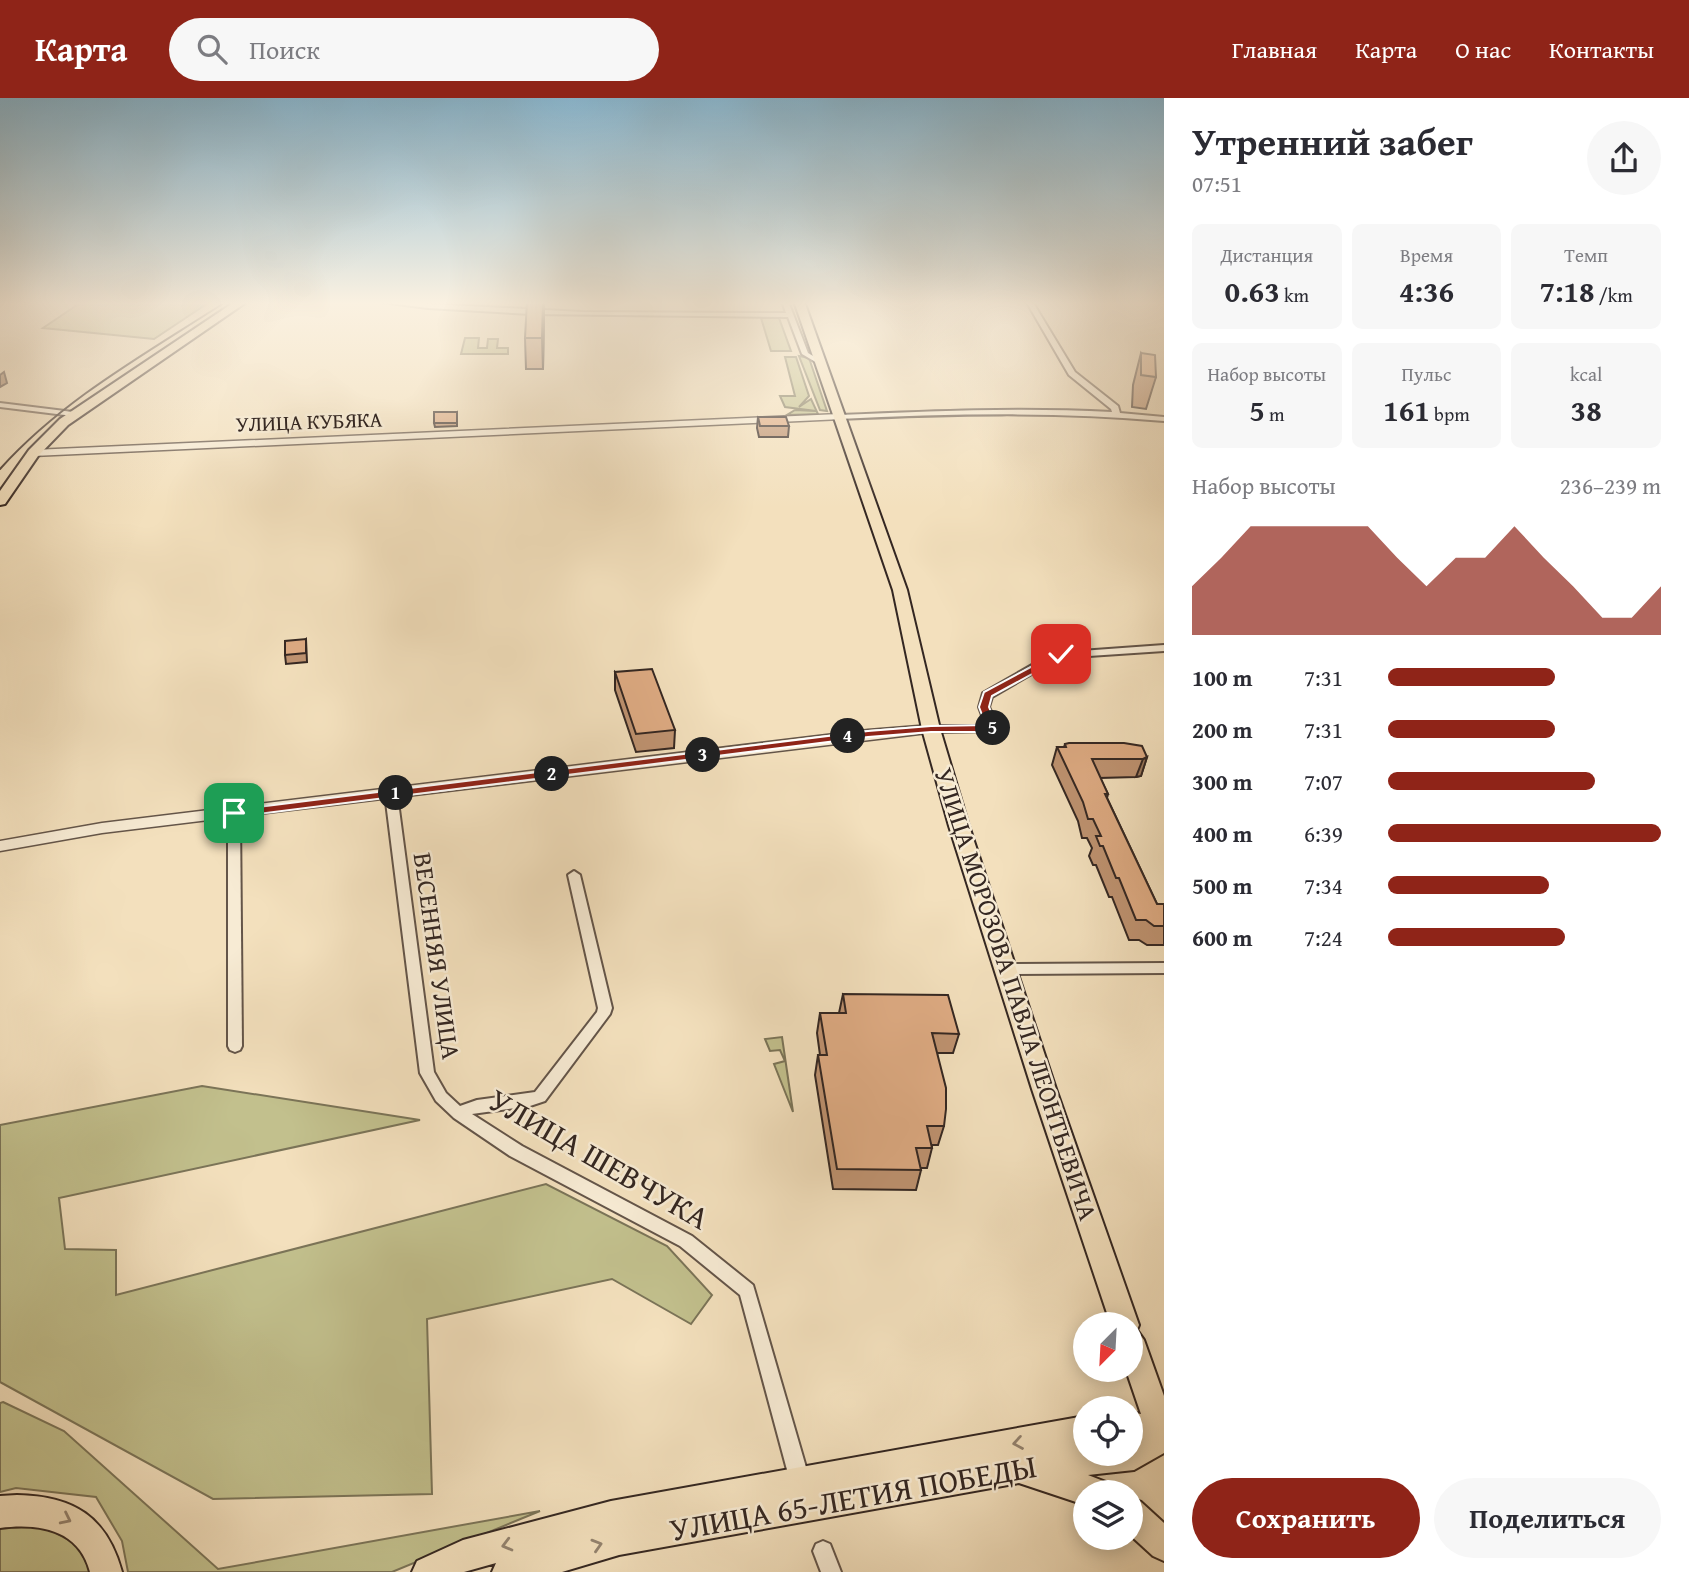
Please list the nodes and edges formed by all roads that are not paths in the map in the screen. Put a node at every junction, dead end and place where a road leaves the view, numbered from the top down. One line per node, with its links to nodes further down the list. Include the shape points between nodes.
1 (140, 370): 5 (main road)
2 (823, 370): 7 (main road, УЛИЦА МОРОЗОВА ПАВЛА ЛЕОНТЬЕВИЧА)
3 (1070, 370): 6 (street, via 1115,408)
4 (0, 405): 5 (street)
5 (74, 414): 9 (main road)
6 (1116, 414): 7 (street, via 996,411); 8 (street)
7 (839, 417): 9 (street, УЛИЦА КУБЯКА); 12 (main road, УЛИЦА МОРОЗОВА ПАВЛА ЛЕОНТЬЕВИЧА, via 900,590)
8 (1164, 419)
9 (33, 453): 10 (main road)
10 (0, 501)
11 (1164, 648): 12 (street, via 1057,655 987,695 984,707 993,729)
12 (931, 729): 13 (street); 18 (main road, УЛИЦА МОРОЗОВА ПАВЛА ЛЕОНТЬЕВИЧА)
13 (391, 793): 14 (street); 20 (street, ВЕСЕННЯЯ УЛИЦА, via 427,1073)
14 (234, 813): 15 (street, via 102,828); 19 (street)
15 (0, 846)
16 (574, 875): 20 (street, УЛИЦА ШЕВЧУКА, via 603,1014 540,1097)
17 (1164, 968): 18 (street)
18 (1004, 969): 21 (main road, УЛИЦА МОРОЗОВА ПАВЛА ЛЕОНТЬЕВИЧА)
19 (235, 1046)
20 (458, 1114): 27 (street, УЛИЦА ШЕВЧУКА, via 508,1147 686,1241 747,1291)
21 (1121, 1312)
22 (1143, 1377): 25 (main road)
23 (1143, 1430): 25 (main road)
24 (1073, 1433): 27 (main road, УЛИЦА 65-ЛЕТИЯ ПОБЕДЫ, one-way to 27)
25 (1163, 1435): 26 (main road, УЛИЦА 65-ЛЕТИЯ ПОБЕДЫ, via 1134,1455)
26 (1013, 1469): 28 (main road); 35 (main road, УЛИЦА 65-ЛЕТИЯ ПОБЕДЫ, one-way to 26, via 619,1539)
27 (800, 1481): 34 (main road, УЛИЦА 65-ЛЕТИЯ ПОБЕДЫ, one-way to 34, via 611,1517 463,1556)
28 (1073, 1485)
29 (0, 1512): 33 (main road, one-way to 33, via 20,1508 50,1511 76,1524 95,1544)
30 (1143, 1525): 31 (main road)
31 (1164, 1545)
32 (822, 1550): 36 (street)
33 (106, 1572)
34 (428, 1572)
35 (508, 1572)
36 (831, 1572)

